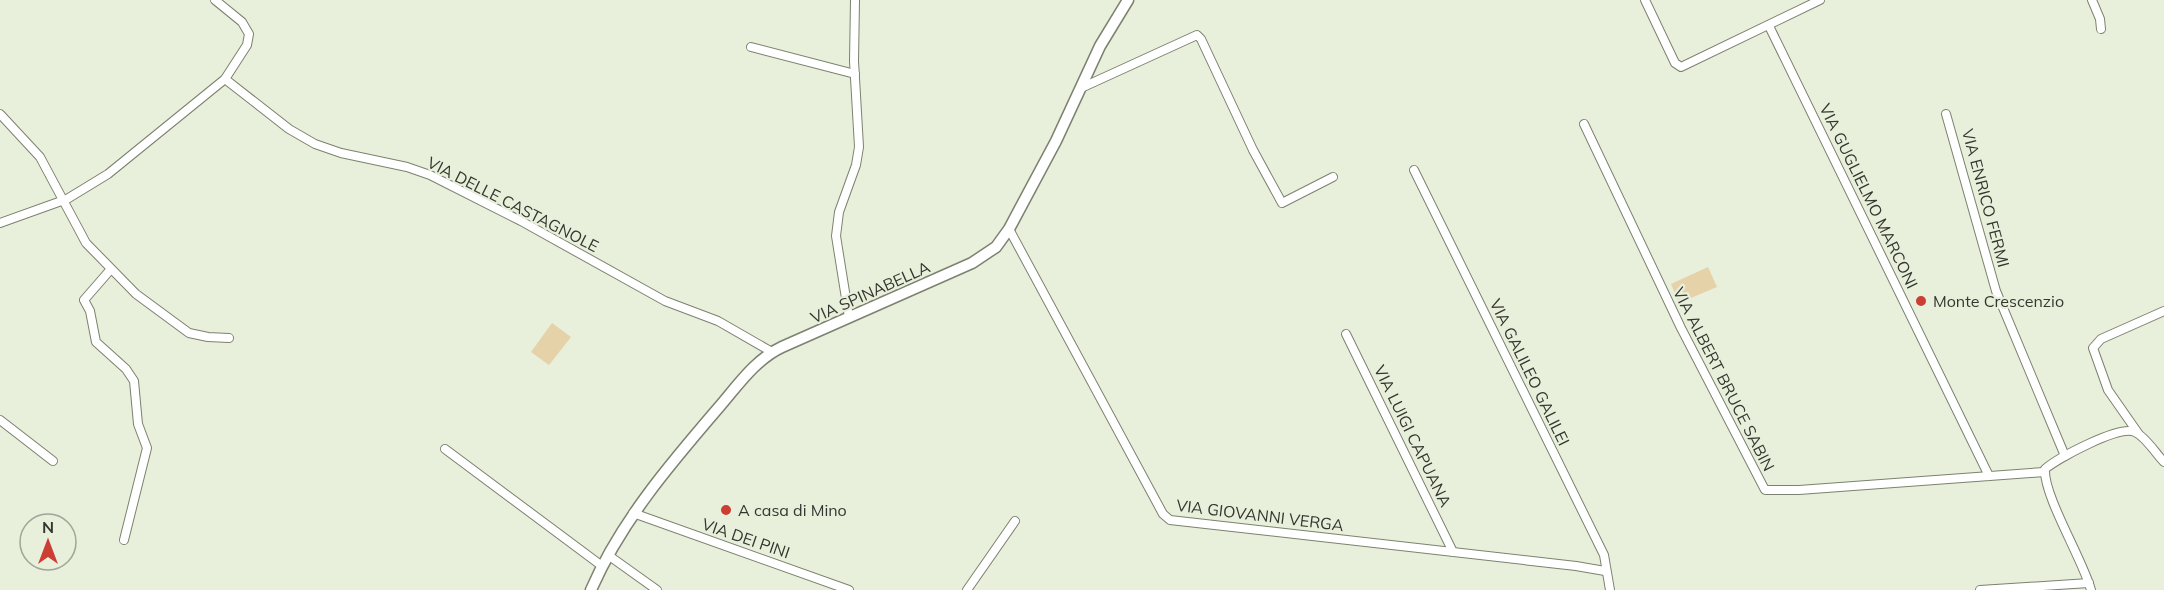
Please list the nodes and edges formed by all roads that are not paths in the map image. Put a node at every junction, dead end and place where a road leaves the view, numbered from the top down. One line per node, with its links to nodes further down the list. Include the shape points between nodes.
1 (215, 0): 11 (street, via 244,24 249,34 246,47)
2 (855, 0): 10 (street)
3 (1128, 0): 12 (street, VIA SPINABELLA, via 1100,46)
4 (1645, 0): 7 (street, via 1679,67)
5 (1820, 0): 7 (street)
6 (2092, 0): 8 (street)
7 (1769, 26): 34 (street, VIA GUGLIELMO MARCONI)
8 (2100, 29)
9 (751, 47): 10 (street)
10 (855, 74): 23 (street, via 859,153 839,212 836,236)
11 (225, 80): 18 (street, via 108,174); 26 (street, VIA DELLE CASTAGNOLE, via 315,144 430,175 665,301 718,321)
12 (1081, 88): 17 (street, via 1197,35 1282,203); 20 (street, VIA SPINABELLA)
13 (0, 114): 18 (street, via 40,157)
14 (1946, 114): 30 (street, VIA ENRICO FERMI, via 1996,291)
15 (1584, 124): 34 (street, VIA ALBERT BRUCE SABIN, via 1763,488 1771,492)
16 (1414, 170): 41 (street, VIA GALILEO GALILEI, via 1604,555)
17 (1333, 177)
18 (63, 201): 19 (street); 21 (street, via 84,239)
19 (0, 223)
20 (1010, 229): 23 (street, VIA SPINABELLA, via 979,260); 38 (street, VIA GIOVANNI VERGA, via 1163,514 1170,520)
21 (111, 269): 25 (street, via 145,302 187,332); 37 (street, via 84,300 96,342 133,378 139,427 147,448)
22 (2164, 311): 28 (street, via 2101,339 2093,348 2108,390)
23 (849, 317): 26 (street, VIA SPINABELLA)
24 (1346, 334): 38 (street, VIA LUIGI CAPUANA)
25 (229, 338)
26 (772, 352): 35 (street, VIA SPINABELLA, via 753,368)
27 (0, 420): 31 (street)
28 (2140, 436): 30 (street, via 2134,431 2123,432); 32 (street)
29 (445, 449): 40 (street)
30 (2065, 456): 33 (street)
31 (53, 461)
32 (2164, 462)
33 (2044, 472): 34 (street, VIA ALBERT BRUCE SABIN); 42 (street)
34 (1989, 476)
35 (633, 513): 39 (street, VIA SPINABELLA); 45 (street, VIA DEI PINI)
36 (1015, 521): 46 (street)
37 (124, 540)
38 (1453, 552): 41 (street, VIA GIOVANNI VERGA)
39 (608, 555): 40 (street, VIA SPINABELLA); 44 (street)
40 (602, 566): 43 (street, VIA SPINABELLA)
41 (1605, 572): 47 (street, VIA GALILEO GALILEI)
42 (2090, 587): 48 (street)
43 (591, 590)
44 (657, 590)
45 (849, 590)
46 (967, 590)
47 (1610, 590)
48 (1980, 590)

